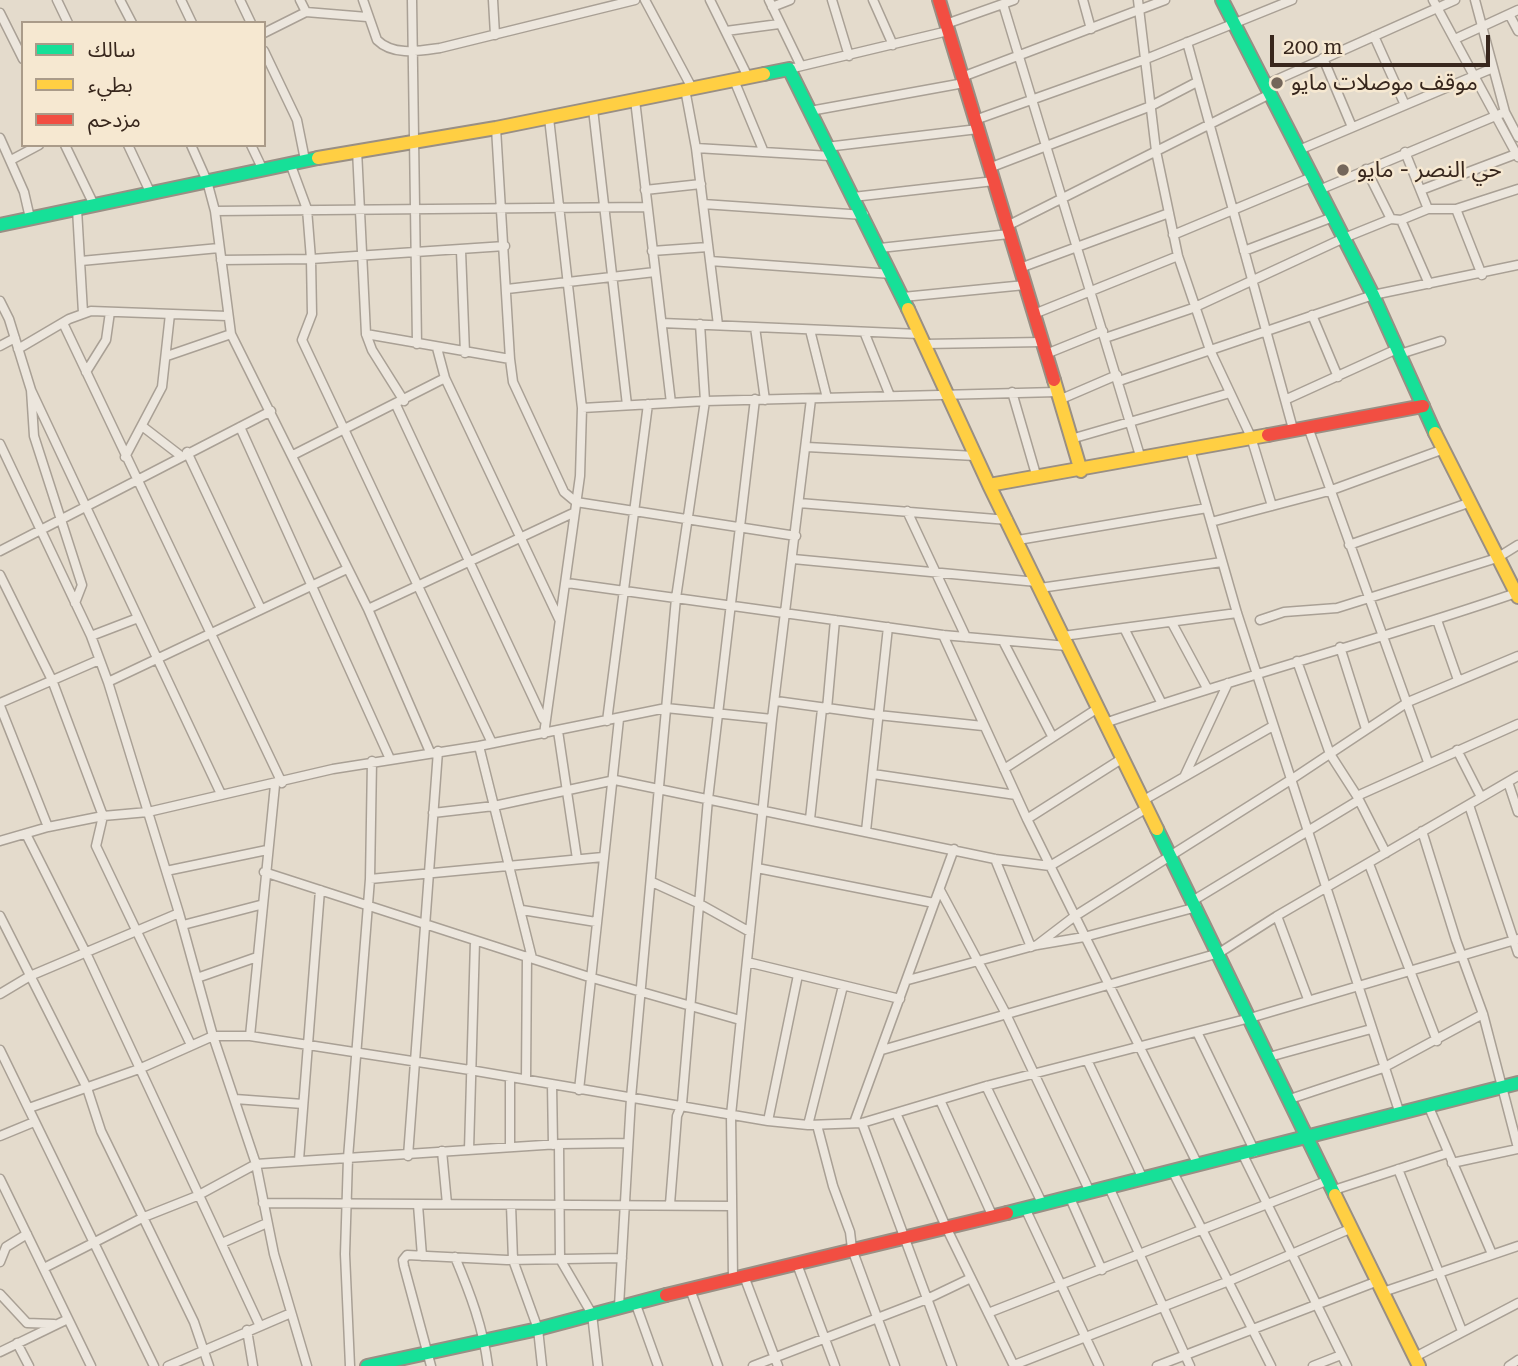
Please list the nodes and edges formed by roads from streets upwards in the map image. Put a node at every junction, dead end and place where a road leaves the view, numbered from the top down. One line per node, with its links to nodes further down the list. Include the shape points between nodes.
1 (57, 0): 32 (street)
2 (120, 0): 33 (street)
3 (181, 0): 34 (street)
4 (240, 0): 35 (street)
5 (302, 0): 28 (street)
6 (363, 0): 31 (street)
7 (412, 0): 49 (street)
8 (492, 0): 44 (street)
9 (635, 0): 44 (street)
10 (645, 0): 63 (street)
11 (710, 0): 43 (street)
12 (790, 0): 24 (street)
13 (832, 0): 53 (street)
14 (873, 0): 48 (street)
15 (939, 0): 38 (street)
16 (1014, 0): 25 (street)
17 (1083, 0): 40 (street)
18 (1138, 0): 27 (street)
19 (1166, 0): 27 (street)
20 (1222, 0): 37 (street)
21 (1292, 0): 37 (street)
22 (1455, 0): 26 (street)
23 (1475, 0): 39 (street)
24 (770, 4): 36 (street)
25 (1003, 4): 38 (street); 52 (street)
26 (1436, 4): 45 (street); 46 (street)
27 (1140, 10): 40 (street); 55 (street)
28 (306, 12): 31 (street); 42 (street)
29 (1514, 12): 39 (street); 41 (street)
30 (0, 13): 50 (street)
31 (367, 16): 49 (street, via 384,47)
32 (67, 21)
33 (130, 21)
34 (191, 21)
35 (250, 21)
36 (779, 24): 43 (street); 56 (street)
37 (1234, 24): 47 (street); 64 (street)
38 (947, 27): 48 (street); 61 (street)
39 (1482, 27): 46 (street); 57 (street)
40 (1091, 29): 52 (street)
41 (1518, 31)
42 (266, 32)
43 (726, 32): 58 (street)
44 (495, 35): 49 (street)
45 (1374, 36): 54 (street); 67 (street)
46 (1455, 39): 59 (street)
47 (1187, 42): 55 (street); 62 (street)
48 (893, 45): 53 (street)
49 (413, 51): 80 (street)
50 (21, 55)
51 (266, 55): 96 (street, via 298,120)
52 (1020, 55): 61 (street); 66 (street)
53 (849, 56): 56 (street)
54 (1323, 58): 64 (street); 76 (street)
55 (1146, 59): 66 (street); 68 (street)
56 (795, 67): 58 (street); 70 (street)
57 (1493, 68): 59 (street); 71 (street)
58 (748, 77): 60 (street)
59 (1474, 77): 67 (street); 72 (street)
60 (734, 80): 63 (street); 89 (street)
61 (963, 80): 70 (street); 75 (street)
62 (1197, 82): 68 (street); 74 (street)
63 (688, 88): 65 (street); 87 (street)
64 (1268, 90): 74 (street); 90 (street)
65 (635, 100): 69 (street); 105 (street)
66 (1034, 101): 75 (street); 86 (street)
67 (1405, 105): 76 (street)
68 (1151, 106): 86 (street); 92 (street)
69 (593, 109): 73 (street); 121 (street)
70 (810, 111): 91 (street)
71 (1505, 112): 72 (street); 78 (street)
72 (1494, 117): 93 (street); 94 (street)
73 (549, 118): 77 (street); 120 (street)
74 (1209, 124): 92 (street); 125 (street)
75 (977, 125): 91 (street); 99 (street)
76 (1352, 127): 90 (street)
77 (496, 128): 80 (street); 117 (street)
78 (1518, 137)
79 (0, 140): 95 (street)
80 (416, 141): 88 (street); 114 (street)
81 (35, 147): 95 (street)
82 (66, 147): 113 (street)
83 (129, 147): 109 (street)
84 (192, 147): 102 (street)
85 (252, 147): 98 (street)
86 (1048, 147): 99 (street); 111 (street)
87 (696, 148): 89 (street); 104 (street)
88 (357, 150): 96 (street); 116 (street)
89 (762, 150): 91 (street)
90 (1299, 150): 101 (street)
91 (828, 151): 110 (street)
92 (1156, 152): 111 (street); 126 (street)
93 (1405, 152): 100 (street); 107 (street)
94 (1517, 156): 107 (street)
95 (11, 160): 129 (street)
96 (305, 160): 97 (street)
97 (290, 163): 98 (street); 119 (street)
98 (262, 168): 102 (street)
99 (989, 168): 103 (street)
100 (1366, 169): 106 (street); 130 (street)
101 (1312, 177): 106 (street); 125 (street)
102 (207, 181): 109 (street); 124 (street)
103 (994, 181): 110 (street); 133 (street)
104 (701, 184): 105 (street); 112 (street)
105 (645, 190): 115 (street)
106 (1319, 190): 128 (street)
107 (1421, 190): 122 (street)
108 (1518, 190): 123 (street)
109 (151, 194): 113 (street)
110 (853, 197): 127 (street)
111 (1064, 199): 133 (street); 138 (street)
112 (703, 204): 127 (street); 137 (street)
113 (94, 205): 118 (street)
114 (416, 207): 116 (street); 117 (street); 144 (street)
115 (647, 207): 121 (street); 142 (street)
116 (362, 208): 119 (street); 145 (street)
117 (503, 208): 120 (street); 136 (street)
118 (77, 209): 129 (street); 149 (street)
119 (307, 209): 124 (street); 147 (street)
120 (560, 209): 121 (street); 158 (street)
121 (605, 209): 156 (street)
122 (1428, 209): 123 (street); 131 (street)
123 (1456, 209): 155 (street)
124 (215, 211): 139 (street)
125 (1233, 211): 134 (street); 143 (street)
126 (1169, 213): 134 (street); 138 (street)
127 (863, 215): 140 (street)
128 (1334, 217): 135 (street); 143 (street)
129 (30, 218): 132 (street)
130 (1391, 219): 131 (street); 135 (street)
131 (1401, 220): 159 (street)
132 (0, 225)
133 (1008, 230): 140 (street); 152 (street)
134 (1173, 235): 146 (street)
135 (1344, 238): 157 (street); 163 (street)
136 (505, 246): 141 (street); 161 (street)
137 (708, 247): 142 (street); 150 (street)
138 (1078, 247): 152 (street); 162 (street)
139 (219, 248): 148 (street); 149 (street)
140 (880, 248): 154 (street)
141 (461, 251): 144 (street); 194 (street)
142 (653, 251): 153 (street)
143 (1244, 251): 157 (street)
144 (416, 253): 145 (street); 187 (street)
145 (364, 256): 147 (street); 181 (street)
146 (1178, 256): 162 (street); 166 (street)
147 (311, 259): 148 (street); 225 (street, via 312,314 302,340)
148 (221, 260): 172 (street)
149 (81, 261): 168 (street)
150 (710, 261): 154 (street); 176 (street)
151 (1518, 265): 155 (street)
152 (1020, 268): 160 (street)
153 (655, 272): 156 (street); 174 (street)
154 (892, 274): 164 (street)
155 (1482, 275): 159 (street)
156 (613, 276): 158 (street); 216 (street)
157 (1252, 279): 166 (street); 179 (street)
158 (568, 281): 161 (street); 218 (street)
159 (1429, 284): 163 (street)
160 (1025, 285): 164 (street); 170 (street)
161 (507, 289): 196 (street)
162 (1090, 290): 170 (street); 183 (street)
163 (1373, 295): 171 (street); 193 (street)
164 (903, 298): 185 (street)
165 (0, 302): 184 (street)
166 (1194, 308): 183 (street); 192 (street)
167 (110, 312): 168 (street); 169 (street); 197 (street, via 106,340)
168 (83, 313): 173 (street)
169 (170, 314): 172 (street); 195 (street)
170 (1034, 314): 190 (street)
171 (1312, 315): 179 (street); 198 (street)
172 (227, 316): 180 (street)
173 (63, 323): 191 (street); 197 (street)
174 (662, 323): 175 (street); 214 (street)
175 (700, 324): 176 (street); 212 (street)
176 (718, 325): 177 (street)
177 (755, 327): 178 (street); 211 (street)
178 (810, 330): 182 (street); 207 (street)
179 (1266, 332): 192 (street); 210 (street)
180 (231, 334): 195 (street); 219 (street)
181 (366, 334): 187 (street); 213 (street)
182 (865, 334): 185 (street); 205 (street)
183 (1104, 334): 190 (street); 200 (street)
184 (15, 338): 188 (street); 191 (street)
185 (922, 339): 190 (street); 204 (street)
186 (1441, 341): 193 (street)
187 (417, 344): 189 (street)
188 (0, 346)
189 (437, 348): 194 (street); 199 (street)
190 (1044, 348): 206 (street)
191 (18, 349): 201 (street)
192 (1210, 350): 200 (street); 203 (street)
193 (1399, 352): 198 (street); 217 (street)
194 (465, 353): 196 (street)
195 (167, 356): 221 (street, via 162,387)
196 (510, 359): 242 (street, via 513,382 564,492)
197 (86, 372): 235 (street)
198 (1338, 377): 210 (street)
199 (445, 378): 213 (street); 257 (street)
200 (1118, 378): 206 (street); 220 (street)
201 (31, 390): 246 (street); 252 (street, via 32,427)
202 (1012, 392): 204 (street); 206 (street); 238 (street)
203 (1230, 393): 220 (street); 226 (street)
204 (946, 394): 205 (street); 234 (street)
205 (890, 396): 207 (street)
206 (1058, 396): 227 (street)
207 (827, 398): 209 (street)
208 (755, 399): 211 (street); 212 (street); 255 (street)
209 (811, 399): 211 (street); 229 (street)
210 (1287, 399): 224 (street)
211 (765, 400)
212 (705, 401): 214 (street); 251 (street)
213 (400, 403): 225 (street); 265 (street)
214 (671, 403): 215 (street)
215 (648, 404): 216 (street); 248 (street)
216 (627, 405): 218 (street)
217 (1423, 406): 223 (street); 231 (street)
218 (582, 408): 242 (street)
219 (271, 411): 222 (street); 233 (street)
220 (1132, 421): 227 (street); 236 (street)
221 (142, 426): 232 (street); 235 (street)
222 (240, 427): 232 (street); 271 (street)
223 (1308, 427): 224 (street); 241 (street)
224 (1293, 429): 226 (street)
225 (345, 430): 233 (street); 272 (street)
226 (1251, 437): 230 (street); 245 (street)
227 (1071, 439): 237 (street)
228 (0, 444): 256 (street)
229 (807, 447): 234 (street); 244 (street)
230 (1190, 449): 236 (street); 247 (street)
231 (1444, 449): 241 (street); 243 (street)
232 (184, 454): 239 (street); 280 (street)
233 (293, 455): 267 (street)
234 (975, 456): 240 (street)
235 (125, 457): 239 (street)
236 (1141, 459): 237 (street)
237 (1081, 471): 238 (street)
238 (1037, 478): 240 (street)
239 (136, 479): 246 (street); 292 (street)
240 (989, 485): 253 (street)
241 (1329, 491): 245 (street); 260 (street)
242 (576, 502): 248 (street); 250 (street)
243 (1471, 502): 260 (street); 263 (street)
244 (799, 503): 249 (street); 258 (street)
245 (1272, 506): 254 (street)
246 (83, 507): 252 (street); 284 (street)
247 (1207, 508): 254 (street); 259 (street)
248 (636, 511): 251 (street); 274 (street)
249 (907, 512): 253 (street); 268 (street)
250 (573, 513): 257 (street); 270 (street)
251 (688, 517): 255 (street); 277 (street)
252 (59, 519): 256 (street); 278 (street, via 82,585)
253 (1008, 520): 259 (street)
254 (1211, 522): 266 (street)
255 (741, 528): 258 (street); 279 (street)
256 (41, 529): 262 (street); 278 (street)
257 (522, 536): 265 (street); 288 (street)
258 (796, 536): 264 (street)
259 (1018, 540): 273 (street)
260 (1349, 545): 276 (street)
261 (1518, 545): 263 (street)
262 (0, 551)
263 (1497, 558): 275 (street); 276 (street)
264 (793, 559): 268 (street); 283 (street)
265 (468, 560): 272 (street); 321 (street)
266 (1222, 562): 273 (street); 282 (street)
267 (347, 569): 271 (street); 281 (street)
268 (937, 574): 273 (street); 296 (street)
269 (0, 575): 305 (street)
270 (567, 583): 274 (street); 288 (street)
271 (313, 585): 280 (street); 337 (street)
272 (419, 585): 281 (street); 331 (street)
273 (1039, 585): 298 (street)
274 (626, 591): 277 (street); 322 (street)
275 (1517, 595): 287 (street)
276 (1369, 596): 286 (street, via 1337,608 1284,612); 294 (street)
277 (676, 598): 279 (street); 314 (street)
278 (75, 603): 295 (street)
279 (730, 606): 283 (street); 317 (street)
280 (261, 609): 292 (street)
281 (368, 609): 334 (street)
282 (1237, 613): 289 (street); 304 (street)
283 (786, 614): 285 (street); 310 (street)
284 (138, 618): 295 (street); 301 (street)
285 (835, 620): 290 (street); 316 (street)
286 (1260, 620)
287 (1437, 620): 294 (street); 306 (street)
288 (559, 621): 321 (street)
289 (1172, 623): 291 (street); 309 (street)
290 (888, 626): 293 (street); 318 (street)
291 (1125, 630): 298 (street); 311 (street)
292 (210, 634): 301 (street); 347 (street)
293 (943, 635): 296 (street); 325 (street)
294 (1382, 635): 299 (street); 312 (street)
295 (90, 636): 302 (street)
296 (966, 637): 297 (street)
297 (1003, 640): 298 (street); 330 (street)
298 (1065, 641): 315 (street)
299 (1340, 647): 303 (street); 327 (street)
300 (1518, 656): 306 (street)
301 (159, 659): 307 (street); 350 (street)
302 (99, 660): 305 (street); 307 (street)
303 (1297, 661): 304 (street); 335 (street)
304 (1257, 674): 308 (street); 326 (street)
305 (52, 680): 313 (street); 362 (street)
306 (1458, 680): 312 (street)
307 (108, 682): 359 (street)
308 (1228, 682): 309 (street); 342 (street)
309 (1207, 688): 311 (street)
310 (776, 701): 316 (street); 320 (street)
311 (1161, 702): 323 (street)
312 (1408, 702): 327 (street); 339 (street)
313 (0, 705): 365 (street)
314 (666, 708): 317 (street); 319 (street); 348 (street)
315 (1098, 708): 323 (street); 330 (street)
316 (825, 709): 318 (street); 363 (street)
317 (719, 712): 320 (street); 354 (street)
318 (878, 715): 325 (street); 341 (street)
319 (619, 719): 322 (street); 345 (street)
320 (772, 719): 358 (street)
321 (544, 721): 329 (street)
322 (607, 721): 328 (street)
323 (1105, 723): 336 (street)
324 (1518, 724): 333 (street)
325 (984, 726): 340 (street)
326 (1273, 726): 342 (street); 344 (street)
327 (1366, 729): 335 (street)
328 (558, 731): 329 (street); 349 (street)
329 (544, 734): 331 (street)
330 (1052, 736): 340 (street)
331 (492, 743): 332 (street)
332 (479, 746): 334 (street); 357 (street)
333 (1457, 750): 339 (street); 352 (street)
334 (434, 751): 337 (street); 361 (street)
335 (1330, 754): 344 (street); 353 (street)
336 (1123, 758): 355 (street); 364 (street)
337 (390, 759): 338 (street)
338 (372, 761): 347 (street); 385 (street)
339 (1428, 762): 353 (street)
340 (1004, 769): 351 (street)
341 (873, 774): 351 (street); 366 (street)
342 (1185, 776): 355 (street)
343 (1518, 776): 346 (street)
344 (1292, 779): 368 (street); 374 (street)
345 (615, 780): 348 (street); 349 (street); 375 (street)
346 (1508, 782): 352 (street); 360 (street)
347 (278, 784): 350 (street); 372 (street)
348 (661, 788): 354 (street); 386 (street)
349 (569, 790): 357 (street); 376 (street)
350 (221, 794): 359 (street)
351 (1016, 796): 364 (street)
352 (1481, 797): 356 (street)
353 (1358, 798): 368 (street); 373 (street)
354 (708, 799): 358 (street); 390 (street)
355 (1145, 804): 374 (street); 380 (street)
356 (1469, 805): 367 (street); 406 (street)
357 (494, 806): 361 (street); 379 (street)
358 (762, 811): 363 (street); 381 (street)
359 (148, 812): 362 (street); 382 (street)
360 (1518, 812)
361 (433, 813): 384 (street)
362 (103, 816): 365 (street); 403 (street, via 96,846)
363 (810, 819): 366 (street)
364 (1027, 819): 380 (street)
365 (48, 827): 369 (street)
366 (866, 831): 371 (street)
367 (1422, 831): 373 (street); 412 (street)
368 (1308, 832): 387 (street); 391 (street)
369 (26, 834): 370 (street); 411 (street)
370 (0, 841)
371 (954, 849): 377 (street); 389 (street)
372 (267, 850): 382 (street); 383 (street)
373 (1386, 853): 378 (street)
374 (1171, 856): 391 (street); 398 (street)
375 (603, 857): 376 (street); 400 (street)
376 (577, 859): 379 (street)
377 (995, 859): 380 (street); 408 (street)
378 (1369, 864): 387 (street); 417 (street)
379 (511, 866): 384 (street); 395 (street)
380 (1050, 866): 398 (street)
381 (757, 868): 392 (street); 404 (street)
382 (166, 871): 396 (street)
383 (264, 872): 388 (street); 393 (street)
384 (430, 872): 385 (street); 402 (street)
385 (369, 879): 394 (street)
386 (652, 882): 390 (street); 426 (street)
387 (1326, 886): 399 (street); 424 (street)
388 (320, 890): 394 (street); 440 (street)
389 (940, 890): 392 (street); 416 (street)
390 (698, 903): 404 (street); 430 (street)
391 (1195, 903): 405 (street); 409 (street)
392 (934, 904): 422 (street)
393 (260, 905): 401 (street); 413 (street)
394 (368, 905): 402 (street); 445 (street)
395 (522, 910): 400 (street); 414 (street)
396 (179, 913): 401 (street); 403 (street)
397 (0, 916): 419 (street)
398 (1074, 916): 405 (street); 408 (street)
399 (1277, 916): 409 (street); 429 (street)
400 (596, 922): 420 (street)
401 (183, 925): 421 (street)
402 (425, 925): 407 (street); 447 (street)
403 (138, 931): 411 (street); 441 (street)
404 (750, 932): 415 (street)
405 (1084, 937): 408 (street); 423 (street)
406 (1516, 940): 410 (street); 412 (street)
407 (475, 941): 414 (street); 451 (street)
408 (1034, 946): 416 (street)
409 (1219, 953): 423 (street); 433 (street)
410 (1518, 953)
411 (87, 955): 419 (street); 450 (street)
412 (1462, 956): 417 (street); 432 (street)
413 (257, 957): 421 (street); 438 (street)
414 (530, 957): 420 (street); 454 (street)
415 (747, 962): 418 (street); 434 (street)
416 (980, 962): 422 (street); 431 (street)
417 (1409, 970): 424 (street); 439 (street)
418 (798, 975): 425 (street); 472 (street)
419 (30, 976): 427 (street); 459 (street)
420 (589, 977): 426 (street); 460 (street)
421 (197, 978): 437 (street)
422 (908, 980): 428 (street)
423 (1109, 985): 431 (street); 442 (street)
424 (1357, 985): 429 (street); 435 (street)
425 (843, 986): 428 (street); 475 (street)
426 (642, 991): 430 (street); 462 (street)
427 (0, 994)
428 (900, 999): 444 (street)
429 (1308, 999): 433 (street)
430 (691, 1007): 434 (street); 466 (street)
431 (1005, 1012): 444 (street); 452 (street)
432 (1483, 1014): 439 (street); 458 (street)
433 (1250, 1018): 436 (street); 446 (street)
434 (740, 1020): 471 (street)
435 (1371, 1029): 446 (street); 449 (street)
436 (1197, 1032): 442 (street); 484 (street)
437 (213, 1036): 438 (street); 441 (street); 461 (street)
438 (250, 1036): 440 (street)
439 (1437, 1041): 449 (street)
440 (306, 1044): 445 (street); 465 (street)
441 (191, 1045): 450 (street)
442 (1139, 1048): 448 (street); 491 (street)
443 (0, 1050): 468 (street)
444 (881, 1050): 474 (street)
445 (358, 1053): 447 (street); 487 (street)
446 (1269, 1057): 463 (street)
447 (414, 1061): 451 (street); 486 (street)
448 (1088, 1062): 452 (street); 495 (street)
449 (1383, 1068): 463 (street); 469 (street)
450 (139, 1069): 459 (street); 499 (street)
451 (470, 1070): 453 (street); 482 (street)
452 (1036, 1075): 457 (street); 498 (street)
453 (510, 1077): 454 (street); 480 (street)
454 (526, 1079): 456 (street)
455 (1518, 1083): 458 (street)
456 (552, 1084): 460 (street); 479 (street)
457 (986, 1086): 464 (street); 503 (street)
458 (1501, 1087): 467 (street); 481 (street)
459 (87, 1088): 468 (street); 514 (street)
460 (579, 1090): 462 (street)
461 (235, 1098): 465 (street); 490 (street)
462 (631, 1098): 466 (street); 478 (street)
463 (1290, 1099): 476 (street)
464 (940, 1100): 470 (street); 513 (street)
465 (303, 1104): 488 (street)
466 (682, 1104): 471 (street); 506 (street, via 677,1116)
467 (1428, 1105): 469 (street); 485 (street)
468 (29, 1108): 473 (street)
469 (1399, 1111): 476 (street)
470 (896, 1113): 474 (street); 516 (street)
471 (731, 1115): 472 (street); 511 (street)
472 (768, 1121): 475 (street)
473 (34, 1122): 477 (street); 521 (street)
474 (858, 1123): 475 (street); 520 (street)
475 (812, 1125): 524 (street)
476 (1309, 1134): 484 (street); 496 (street)
477 (0, 1136)
478 (628, 1143): 479 (street); 505 (street)
479 (556, 1144): 480 (street); 502 (street)
480 (510, 1147): 482 (street)
481 (1518, 1148): 489 (street)
482 (469, 1150): 483 (street)
483 (442, 1151): 486 (street); 504 (street)
484 (1249, 1153): 491 (street); 510 (street)
485 (1448, 1153): 489 (street); 492 (street)
486 (408, 1156): 487 (street)
487 (348, 1158): 488 (street); 507 (street)
488 (299, 1160): 490 (street)
489 (1452, 1163): 526 (street)
490 (256, 1164): 499 (street); 501 (street)
491 (1198, 1165): 493 (street)
492 (1398, 1169): 496 (street); 537 (street)
493 (1173, 1172): 495 (street); 518 (street)
494 (0, 1179): 519 (street)
495 (1143, 1179): 497 (street)
496 (1332, 1185): 510 (street); 517 (street)
497 (1109, 1187): 498 (street); 527 (street)
498 (1090, 1192): 500 (street)
499 (197, 1196): 514 (street); 522 (street)
500 (1070, 1198): 503 (street); 536 (street)
501 (263, 1203): 507 (street); 515 (street)
502 (561, 1203): 505 (street); 509 (street); 531 (street)
503 (1042, 1203): 512 (street)
504 (447, 1204): 508 (street); 509 (street)
505 (626, 1204): 506 (street); 530 (street)
506 (670, 1204): 511 (street)
507 (347, 1205): 508 (street); 582 (street)
508 (418, 1205): 528 (street)
509 (511, 1205): 532 (street)
510 (1268, 1205): 518 (street); 525 (street)
511 (732, 1206): 538 (street)
512 (1025, 1208): 513 (street); 541 (street)
513 (992, 1216): 516 (street)
514 (144, 1217): 521 (street); 566 (street)
515 (267, 1223): 522 (street); 551 (street)
516 (946, 1227): 520 (street); 539 (street)
517 (1352, 1228): 525 (street); 542 (street)
518 (1204, 1231): 527 (street); 540 (street)
519 (27, 1234): 533 (street, via 6,1247); 535 (street)
520 (905, 1238): 524 (street); 545 (street)
521 (95, 1243): 535 (street); 577 (street)
522 (222, 1243): 557 (street)
523 (1518, 1246): 526 (street)
524 (852, 1249): 534 (street); 554 (street)
525 (1292, 1254): 540 (street); 547 (street)
526 (1492, 1254): 537 (street)
527 (1141, 1255): 536 (street); 550 (street)
528 (422, 1256): 529 (street); 570 (street, via 407,1255 403,1260)
529 (455, 1257): 532 (street); 564 (street)
530 (622, 1258): 531 (street); 549 (street)
531 (560, 1259): 532 (street); 553 (street)
532 (513, 1260): 559 (street)
533 (0, 1262)
534 (797, 1264): 538 (street); 563 (street)
535 (44, 1268): 555 (street)
536 (1102, 1270): 541 (street)
537 (1438, 1273): 542 (street); 561 (street)
538 (739, 1278): 543 (street); 572 (street)
539 (971, 1278): 545 (street); 552 (street)
540 (1229, 1281): 550 (street); 558 (street)
541 (1061, 1285): 552 (street); 562 (street)
542 (1380, 1286): 547 (street); 573 (street)
543 (690, 1289): 546 (street); 588 (street)
544 (0, 1294): 556 (street, via 29,1324)
545 (927, 1299): 554 (street); 592 (street)
546 (635, 1302): 549 (street); 587 (street)
547 (1316, 1302): 558 (street); 569 (street)
548 (1518, 1303): 561 (street)
549 (619, 1306): 553 (street)
550 (1164, 1307): 562 (street); 568 (street)
551 (291, 1313): 557 (street); 581 (street)
552 (988, 1313): 574 (street)
553 (592, 1314): 559 (street); 586 (street)
554 (877, 1317): 563 (street); 591 (street)
555 (68, 1319): 556 (street); 576 (street)
556 (56, 1324): 565 (street)
557 (259, 1324): 560 (street)
558 (1253, 1327): 568 (street); 596 (street)
559 (538, 1329): 564 (street); 585 (street)
560 (247, 1330): 566 (street); 580 (street)
561 (1462, 1331): 573 (street)
562 (1085, 1336): 574 (street); 593 (street)
563 (824, 1337): 572 (street); 590 (street)
564 (485, 1341): 570 (street); 584 (street)
565 (17, 1343): 567 (street); 575 (street)
566 (203, 1349): 578 (street); 579 (street)
567 (0, 1352)
568 (1185, 1355): 594 (street); 595 (street)
569 (1341, 1355): 597 (street); 598 (street)
570 (430, 1359): 583 (street)
571 (1518, 1360): 599 (street)
572 (776, 1362): 589 (street)
573 (1417, 1362)
574 (1014, 1365)
575 (29, 1366)
576 (91, 1366)
577 (153, 1366)
578 (168, 1366)
579 (209, 1366)
580 (253, 1366)
581 (307, 1366)
582 (350, 1366)
583 (368, 1366)
584 (488, 1366)
585 (542, 1366)
586 (598, 1366)
587 (659, 1366)
588 (718, 1366)
589 (753, 1366)
590 (835, 1366)
591 (895, 1366)
592 (952, 1366)
593 (1099, 1366)
594 (1157, 1366)
595 (1190, 1366)
596 (1271, 1366)
597 (1314, 1366)
598 (1347, 1366)
599 (1509, 1366)

